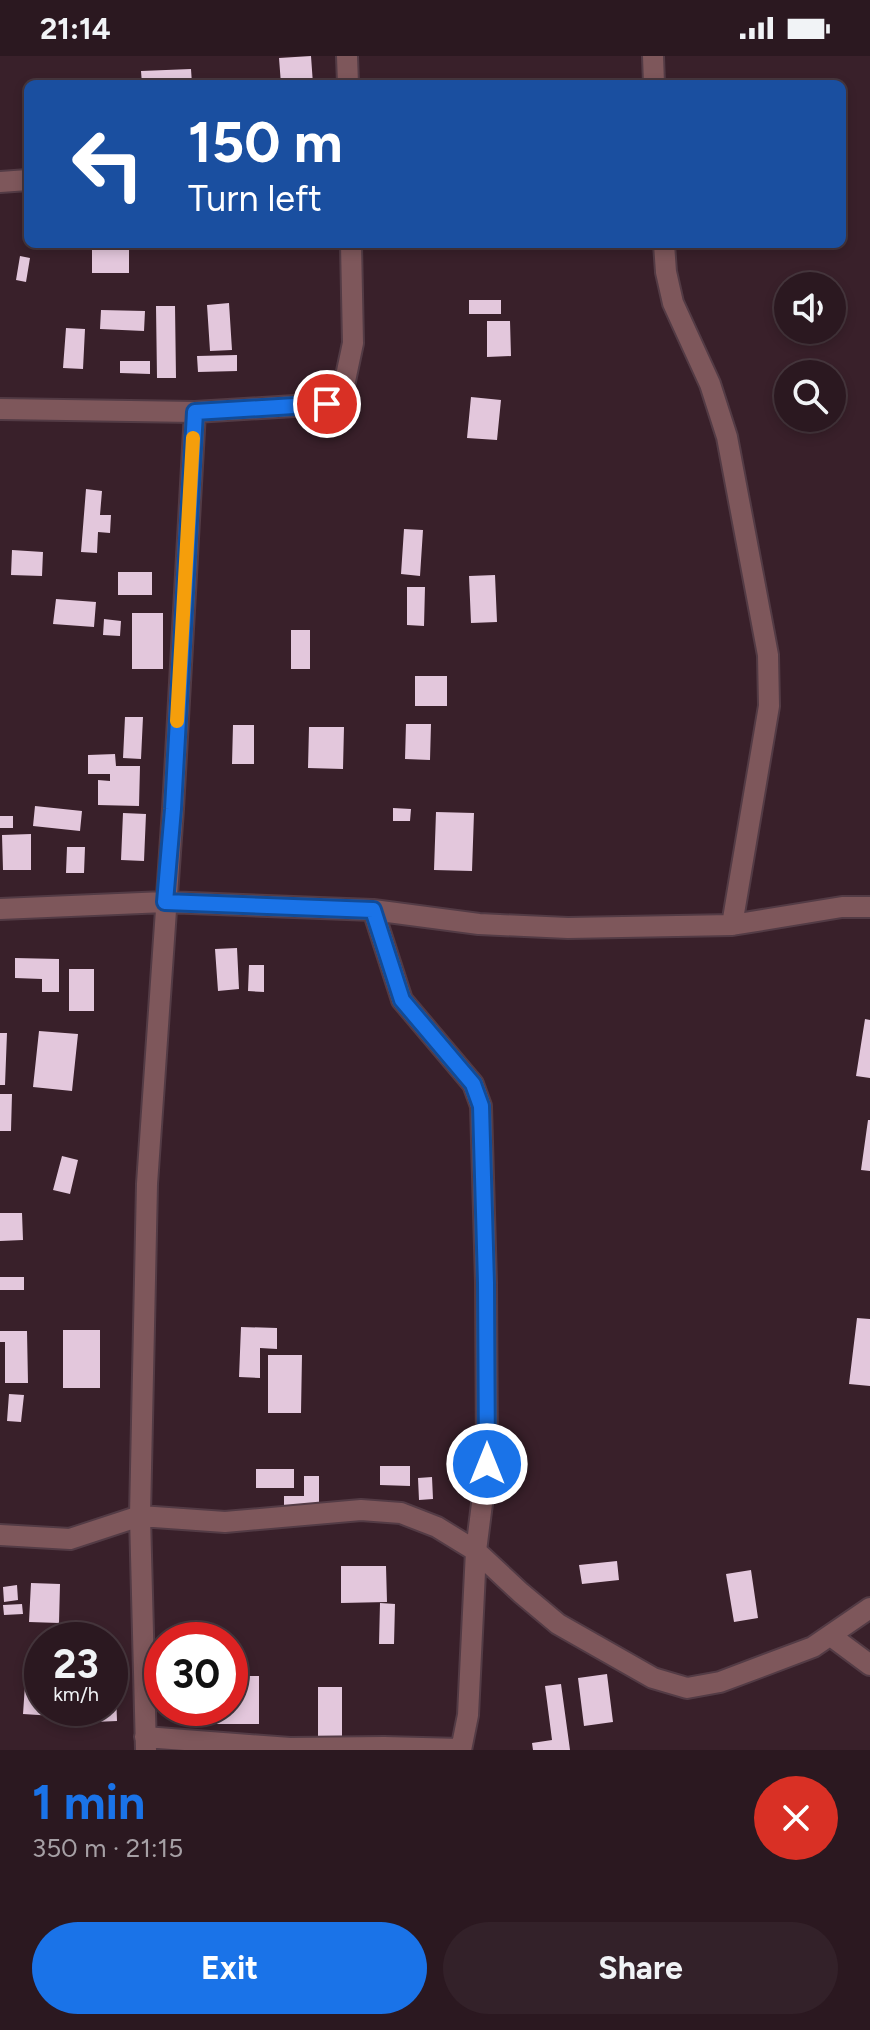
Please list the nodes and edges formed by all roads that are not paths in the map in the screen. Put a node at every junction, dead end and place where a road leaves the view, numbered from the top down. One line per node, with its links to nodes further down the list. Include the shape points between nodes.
1 (347, 56): 3 (street)
2 (653, 56): 4 (street)
3 (348, 80)
4 (654, 80)
5 (24, 180): 6 (street)
6 (0, 182)
7 (351, 248): 10 (street, via 353,343 345,381 327,404)
8 (665, 248): 15 (street, via 673,303 710,384 727,437 768,655 769,706)
9 (0, 409): 10 (street)
10 (195, 412): 11 (street)
11 (165, 902): 13 (street); 14 (street); 16 (street, via 147,1184)
12 (870, 907): 15 (street)
13 (0, 909)
14 (373, 910): 15 (street, via 479,924 568,928); 18 (street, via 402,1000 473,1084 481,1106 487,1464)
15 (732, 925)
16 (140, 1516): 17 (street, via 70,1539); 18 (street, via 225,1522 361,1510 401,1513); 22 (street)
17 (0, 1535)
18 (476, 1551): 20 (street, via 558,1624 653,1678 687,1688 762,1667); 23 (street, via 468,1715)
19 (870, 1608): 20 (street)
20 (831, 1636): 21 (street)
21 (870, 1665)
22 (146, 1744): 23 (street)
23 (461, 1750)

